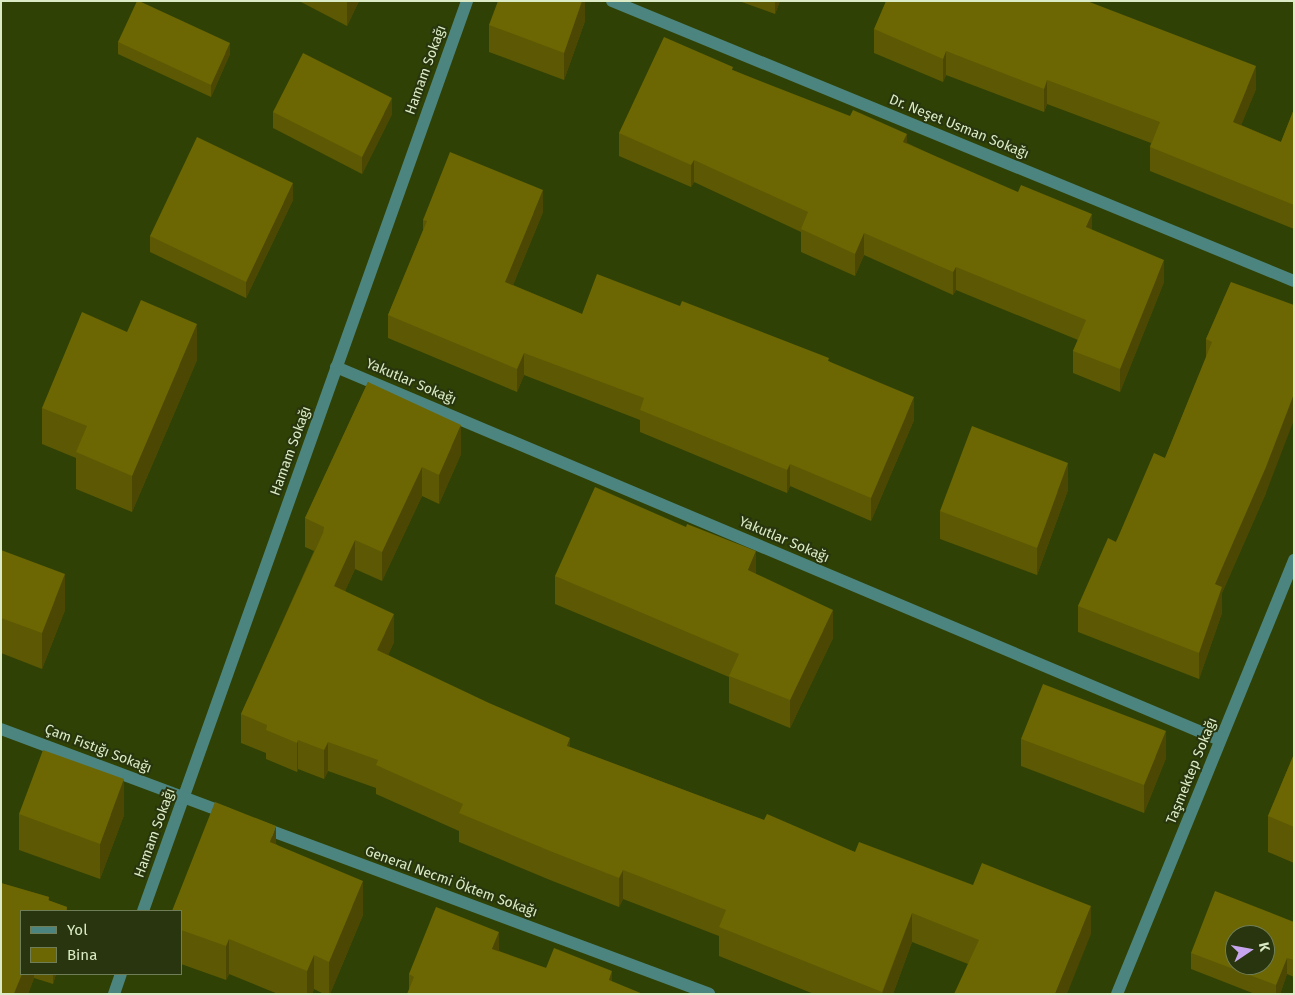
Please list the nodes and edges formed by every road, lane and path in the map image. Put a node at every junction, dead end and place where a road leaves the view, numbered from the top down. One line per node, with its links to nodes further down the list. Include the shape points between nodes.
1 (467, 1): 4 (street, Hamam Sokağı)
2 (612, 1): 3 (street, Dr. Neşet Usman Sokağı)
3 (1294, 281)
4 (336, 367): 7 (street, Yakutlar Sokağı); 8 (street, Hamam Sokağı)
5 (1294, 560): 7 (street, Taşmektep Sokağı)
6 (1, 729): 8 (street, Çam Fıstığı Sokağı)
7 (1220, 740): 13 (street, Taşmektep Sokağı)
8 (184, 798): 9 (street, Hamam Sokağı); 12 (street, General Necmi Öktem Sokağı)
9 (143, 910)
10 (121, 975): 11 (street)
11 (114, 994)
12 (709, 994)
13 (1117, 994)

